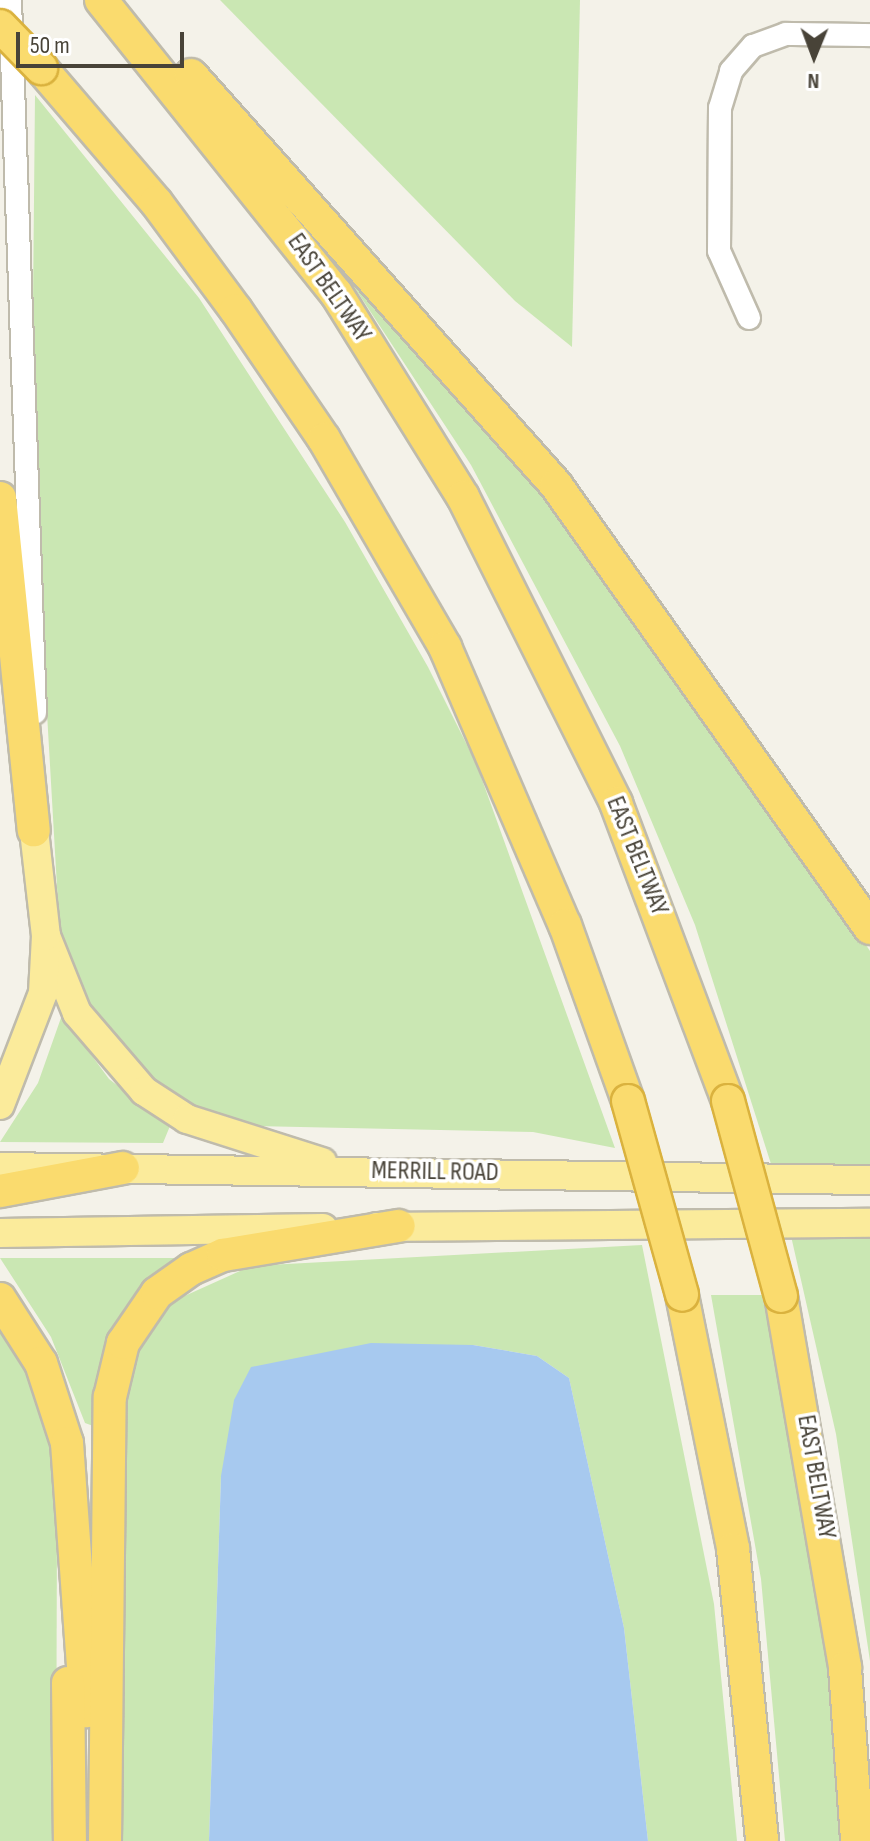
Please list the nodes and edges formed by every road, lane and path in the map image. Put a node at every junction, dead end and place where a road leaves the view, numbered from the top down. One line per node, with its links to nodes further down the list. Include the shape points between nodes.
1 (10, 0): 7 (street, via 17,351 35,667)
2 (104, 0): 8 (highway, via 203,86 556,485); 27 (highway, EAST BELTWAY, bridge, via 336,293 463,497 616,803 728,1101 781,1296 843,1652)
3 (0, 26): 26 (highway, bridge, via 41,68 236,310 324,439 445,647 565,925 628,1101 682,1295 733,1549)
4 (870, 35): 5 (street, via 786,34 753,46 731,71 720,108 719,251)
5 (749, 318)
6 (0, 498): 7 (highway)
7 (34, 830): 9 (main road)
8 (870, 928)
9 (46, 936): 10 (main road, via 33,1034); 13 (main road, via 77,1013 144,1091 187,1119)
10 (0, 1105)
11 (0, 1167): 12 (main road, MERRILL ROAD)
12 (123, 1168): 13 (main road, MERRILL ROAD); 15 (highway)
13 (351, 1172): 14 (main road, MERRILL ROAD)
14 (870, 1180)
15 (0, 1191)
16 (0, 1221): 20 (main road)
17 (870, 1223): 18 (main road, MERRILL ROAD)
18 (399, 1226): 20 (main road, MERRILL ROAD); 25 (highway, via 223,1255 157,1293 123,1343 110,1397)
19 (0, 1233): 20 (main road, MERRILL ROAD)
20 (60, 1233)
21 (0, 1299): 22 (highway, via 41,1363)
22 (67, 1443): 23 (highway); 24 (highway, via 82,1600)
23 (70, 1841)
24 (89, 1841)
25 (105, 1841)
26 (762, 1841)
27 (857, 1841)

